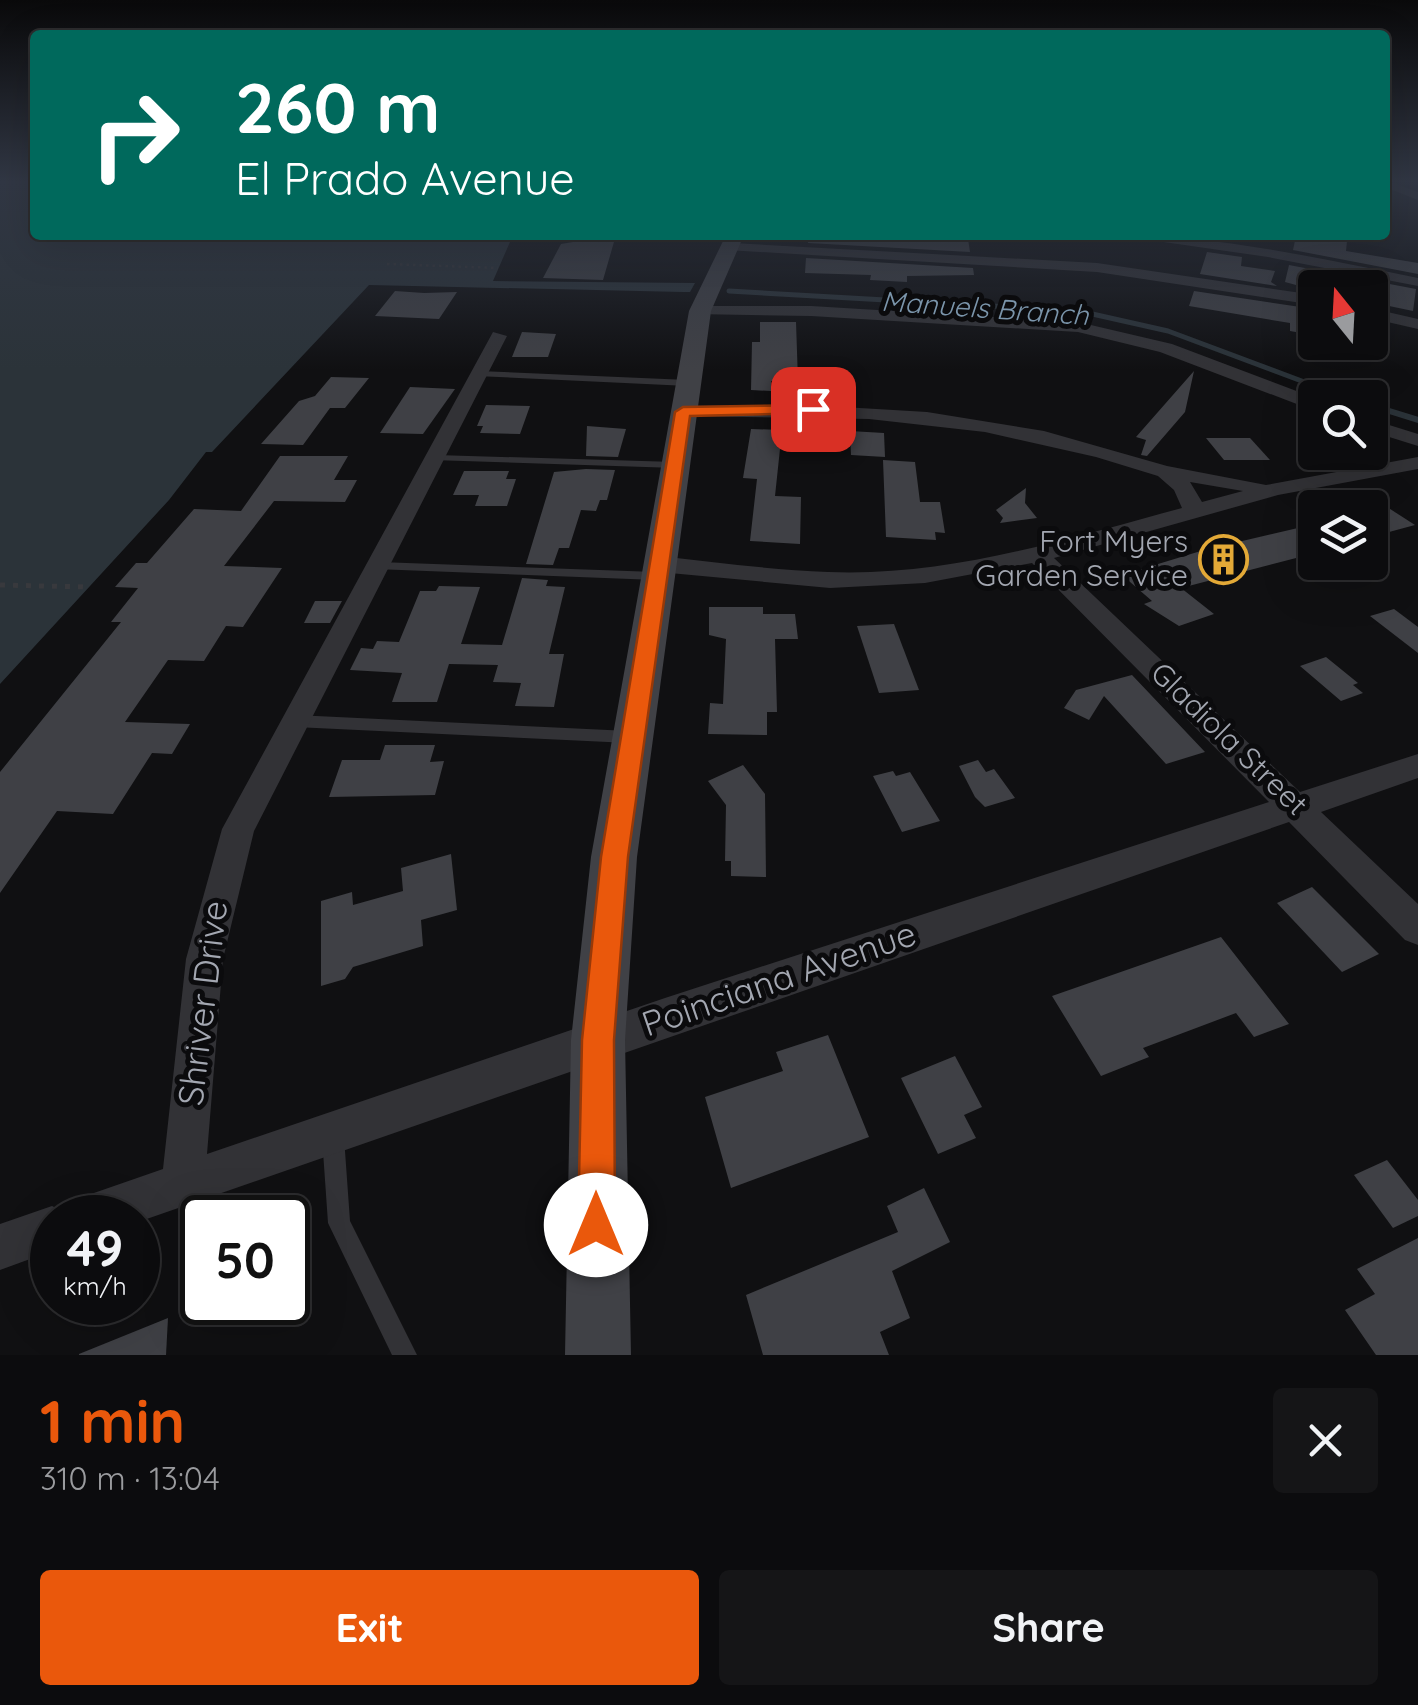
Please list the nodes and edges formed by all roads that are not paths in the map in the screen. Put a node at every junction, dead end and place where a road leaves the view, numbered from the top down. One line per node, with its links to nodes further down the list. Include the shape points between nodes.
1 (732, 243): 8 (main road)
2 (768, 243): 7 (street, via 1080,263)
3 (1189, 243): 5 (street)
4 (1264, 243): 5 (street)
5 (1268, 253): 6 (street)
6 (1418, 282)
7 (1298, 297)
8 (700, 311): 13 (main road); 14 (street, via 1078,326 1166,348)
9 (1388, 317): 10 (street)
10 (1418, 324)
11 (499, 336): 12 (street, Shriver Drive)
12 (480, 374): 13 (lane); 17 (street, Shriver Drive)
13 (686, 397): 19 (main road); 20 (street, via 973,422 1063,439)
14 (1298, 399)
15 (1388, 430): 16 (street)
16 (1418, 440)
17 (436, 458): 19 (lane); 24 (street, Shriver Drive)
18 (1418, 463): 21 (street)
19 (676, 465): 25 (main road)
20 (1165, 472): 21 (street); 22 (street)
21 (1275, 489): 22 (street)
22 (1194, 509): 23 (street)
23 (1037, 554): 25 (street, via 925,575 830,580); 29 (street, Gladiola Street)
24 (379, 566): 25 (lane); 26 (street, Shriver Drive)
25 (658, 570): 27 (main road)
26 (296, 721): 27 (lane); 33 (street, Shriver Drive, via 238,828 217,884 200,980)
27 (630, 738): 31 (main road)
28 (1418, 766): 29 (street, Poinciana Avenue)
29 (1299, 806): 30 (street, Gladiola Street); 31 (street, Poinciana Avenue)
30 (1418, 928)
31 (598, 1040): 32 (street, Poinciana Avenue); 38 (main road)
32 (332, 1131): 33 (street, Poinciana Avenue); 37 (lane, via 338,1223)
33 (183, 1183): 34 (street, Poinciana Avenue)
34 (149, 1195)
35 (30, 1237): 36 (street)
36 (0, 1247)
37 (405, 1355)
38 (598, 1355)

